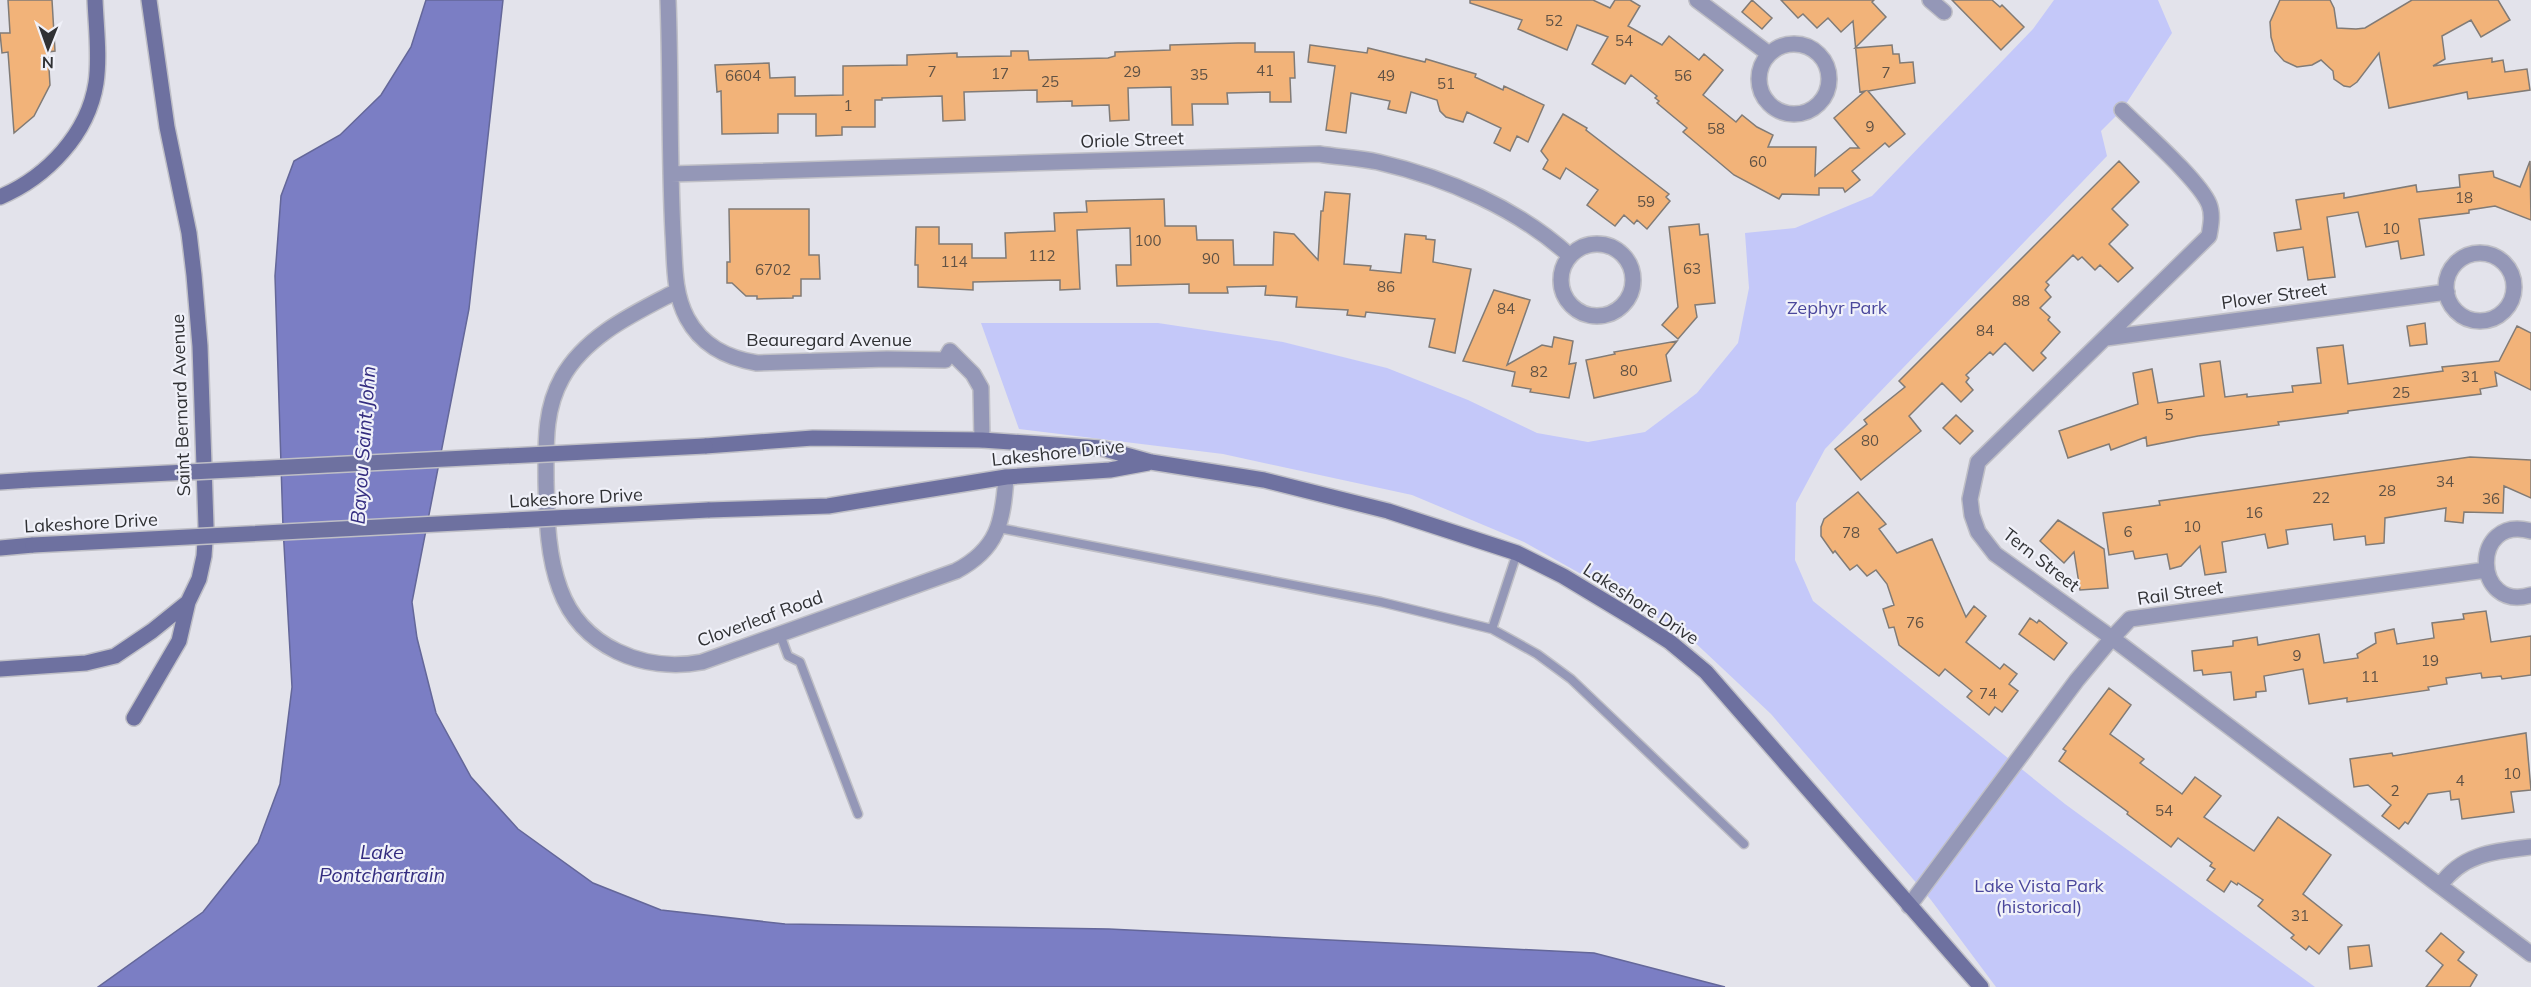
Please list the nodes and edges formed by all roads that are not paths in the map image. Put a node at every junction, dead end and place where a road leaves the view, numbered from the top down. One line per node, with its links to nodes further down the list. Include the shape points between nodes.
1 (95, 0): 10 (street, via 97,48 89,112 44,170 26,185)
2 (149, 0): 25 (street, Saint Bernard Avenue, via 167,127 189,233 200,346 206,526 199,579)
3 (668, 0): 9 (street, Beauregard Avenue)
4 (1696, 0): 7 (street)
5 (1930, 0): 6 (street)
6 (1944, 12)
7 (1769, 54): 7 (street, via 1758,74 1763,97 1770,106 1791,115 1814,109 1828,90 1827,67 1812,49 1802,45 1790,44)
8 (2122, 110): 14 (street, Tern Street, via 2198,187 2209,204 2212,219 2209,236)
9 (671, 174): 11 (street, Oriole Street, via 1318,154 1376,162 1460,189 1513,215); 12 (street, Beauregard Avenue)
10 (0, 197)
11 (1570, 256): 11 (street, via 1563,266 1561,288 1572,307 1593,316 1615,311 1624,304 1630,295 1632,272 1621,253 1600,244 1578,249)
12 (677, 291): 15 (street, Beauregard Avenue, via 687,319 699,334 736,360 945,360 950,351 981,388); 27 (street, Cloverleaf Road, via 626,317 580,353 553,398 546,436 546,500 555,572 565,601 587,630 603,644 639,661 675,666 702,662)
13 (2447, 292): 13 (street, via 2451,305 2460,314 2488,320 2507,307 2513,280 2509,269 2496,258 2474,254 2454,266 2448,276); 14 (street, Plover Street)
14 (2106, 338): 28 (street, Tern Street, via 1978,462 1970,499 1978,532 1995,554)
15 (982, 440): 16 (street, Lakeshore Drive, via 1101,448); 18 (street, Lakeshore Drive, bridge, via 813,438)
16 (1151, 462): 17 (street, Lakeshore Drive, via 1110,470); 22 (street, Lakeshore Drive, via 1264,480 1388,511)
17 (1006, 477): 19 (street, Cloverleaf Road); 21 (street, Lakeshore Drive, bridge, via 828,506)
18 (0, 482)
19 (999, 528): 26 (lane, via 1381,602); 27 (street, Cloverleaf Road, via 985,552 956,572)
20 (2531, 531): 23 (street, via 2512,530 2496,538 2487,553)
21 (0, 548)
22 (1517, 553): 26 (lane); 35 (street, Lakeshore Drive, via 1631,617 1706,672)
23 (2486, 570): 24 (street, via 2494,586 2503,593); 28 (street, Rail Street, via 2130,619)
24 (2531, 595)
25 (188, 602): 29 (street, Saint Bernard Avenue, via 115,656 86,663); 30 (street, via 179,641)
26 (1492, 629): 32 (lane, via 1538,654 1571,679)
27 (780, 634): 31 (lane, via 788,656 800,662)
28 (2112, 638): 34 (street, Tern Street); 35 (street, Rail Street)
29 (0, 669)
30 (134, 718)
31 (858, 814)
32 (1744, 844)
33 (2531, 847): 34 (street, via 2479,855 2449,872)
34 (2440, 886): 36 (street, Tern Street)
35 (1909, 906): 37 (street, Lakeshore Drive)
36 (2531, 954)
37 (1981, 987)

